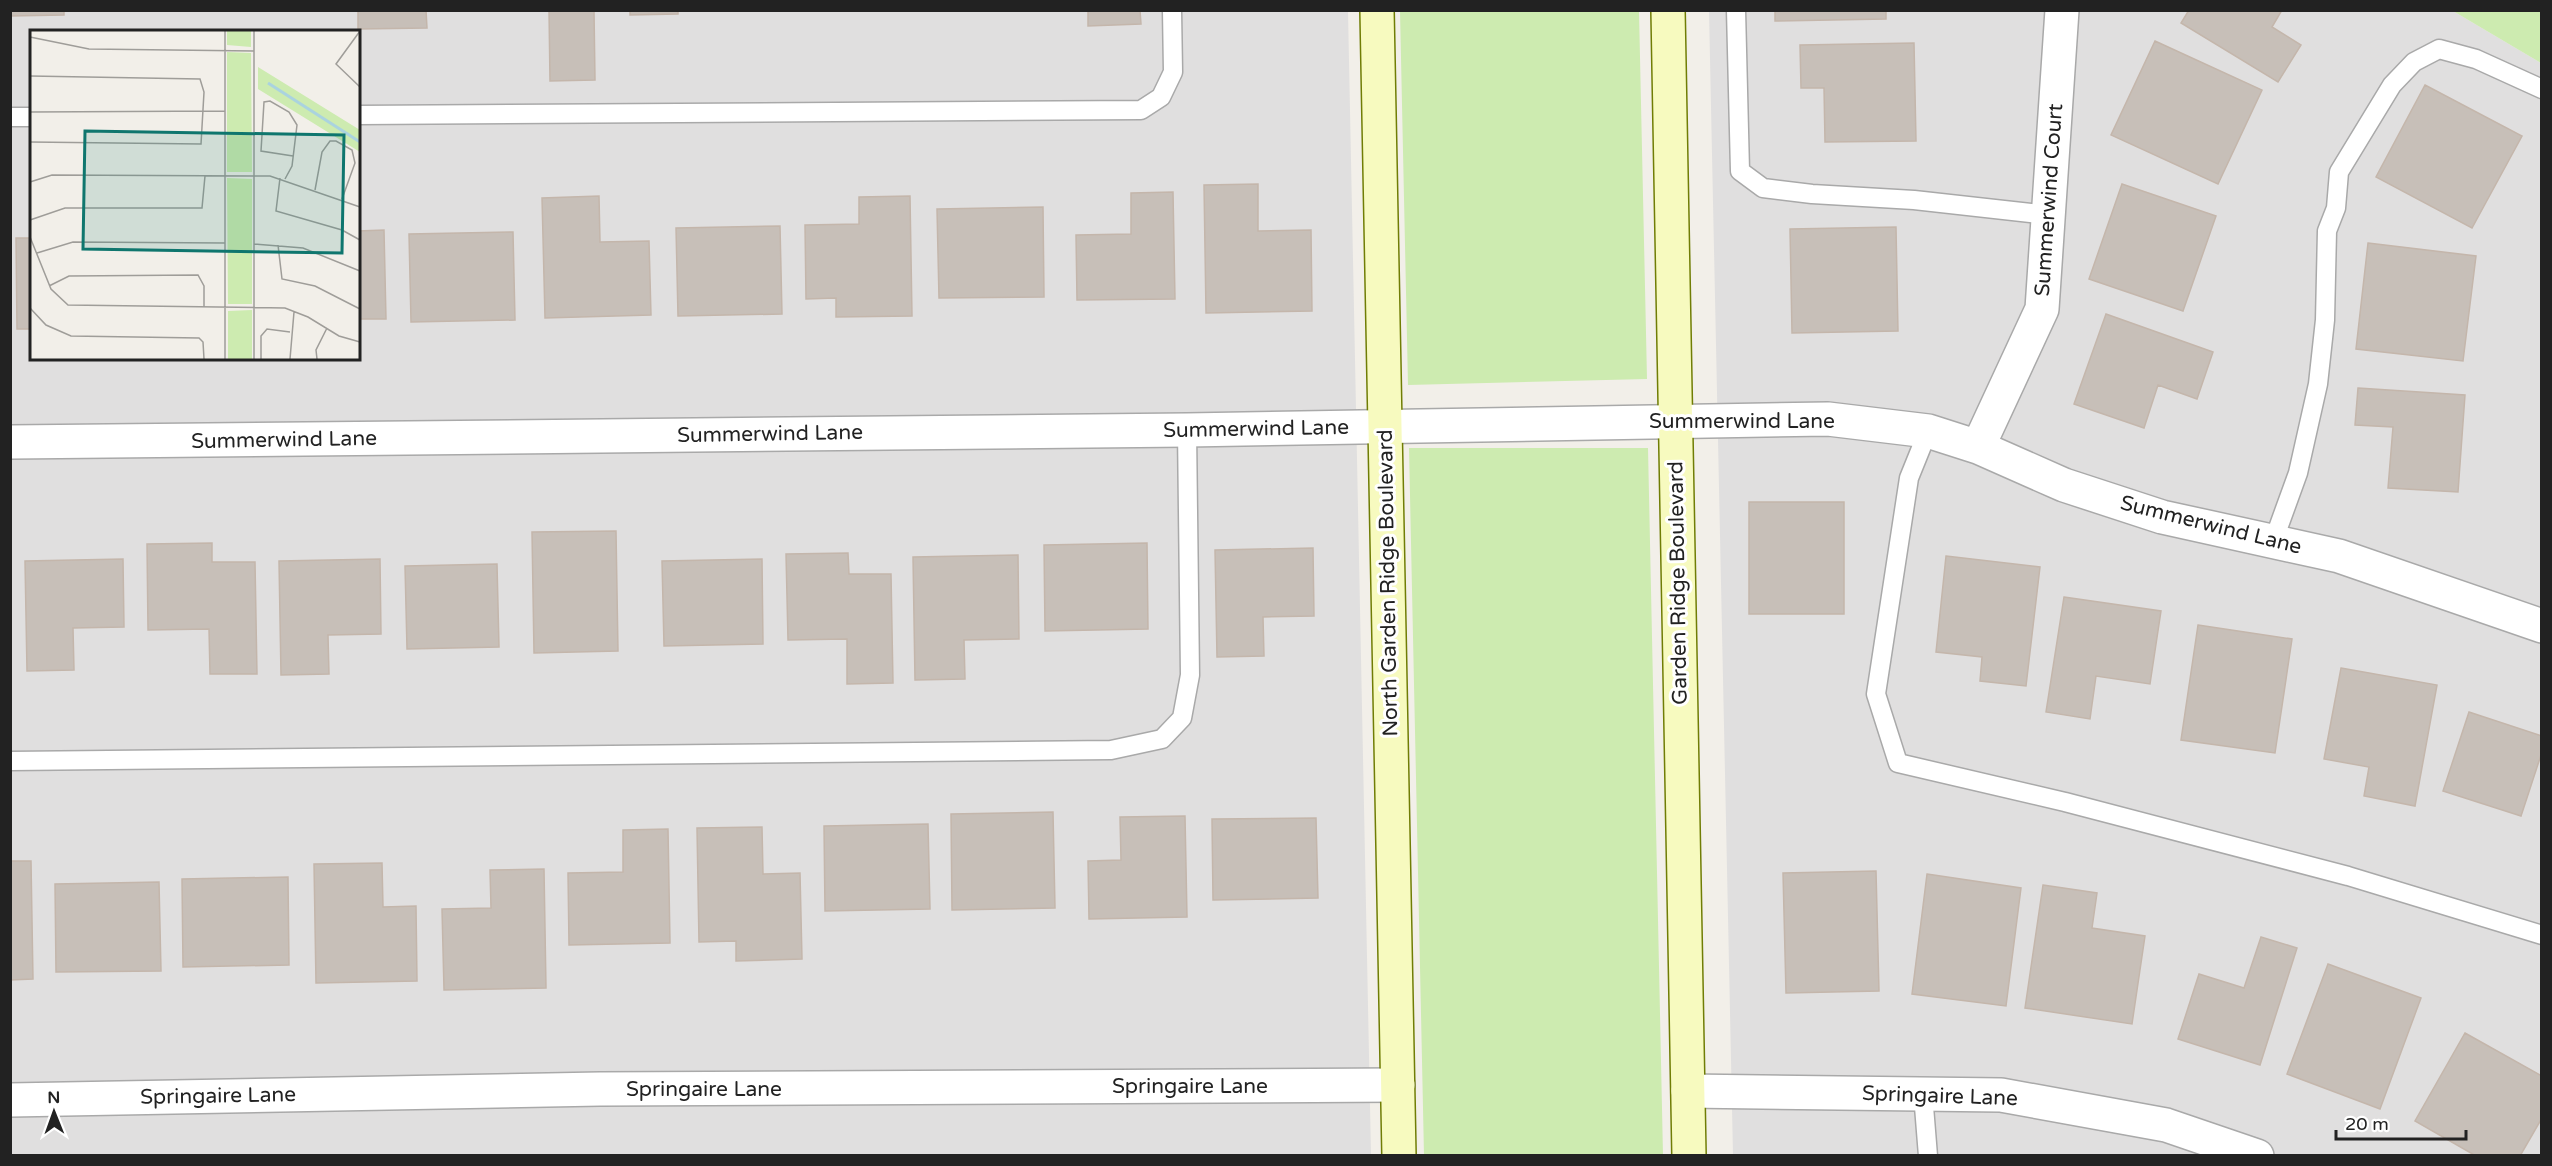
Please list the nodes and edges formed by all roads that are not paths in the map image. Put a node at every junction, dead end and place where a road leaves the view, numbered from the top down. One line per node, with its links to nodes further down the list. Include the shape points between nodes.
1 (1172, 10): 7 (lane, via 1173,72 1161,97 1141,110)
2 (1377, 10): 12 (main road, North Garden Ridge Boulevard)
3 (1668, 10): 11 (main road, Garden Ridge Boulevard)
4 (1736, 10): 10 (lane, via 1740,171 1763,188)
5 (2062, 10): 10 (street, Summerwind Court)
6 (2541, 89): 17 (lane, via 2476,59 2439,49 2414,62 2392,85 2339,172 2336,208 2327,231 2325,320 2318,384 2298,472)
7 (360, 115)
8 (10, 117): 9 (lane)
9 (30, 117)
10 (2049, 215): 16 (street, Summerwind Court, via 2042,309)
11 (1675, 421): 12 (street, Summerwind Lane); 14 (street, Summerwind Lane, via 1828,419); 22 (main road, Garden Ridge Boulevard)
12 (1385, 426): 13 (street, Summerwind Lane); 21 (main road, North Garden Ridge Boulevard)
13 (1186, 430): 15 (street, Summerwind Lane); 19 (lane, via 1190,675 1182,718 1162,739 1111,750)
14 (1928, 431): 16 (street, Summerwind Lane); 20 (lane, via 1908,478 1876,694 1898,763 2348,876)
15 (10, 442)
16 (1978, 447): 17 (street, Summerwind Lane, via 2064,485 2162,517)
17 (2273, 542): 18 (street, Summerwind Lane, via 2338,556)
18 (2541, 625)
19 (10, 761)
20 (2541, 934)
21 (1398, 1085): 24 (street, Springaire Lane, via 612,1089); 25 (main road, North Garden Ridge Boulevard)
22 (1688, 1090): 23 (street, Springaire Lane); 26 (main road, Garden Ridge Boulevard)
23 (1923, 1094): 27 (lane); 28 (street, Springaire Lane, via 2001,1095 2166,1125)
24 (10, 1100)
25 (1399, 1155)
26 (1689, 1155)
27 (1928, 1155)
28 (2257, 1155)

